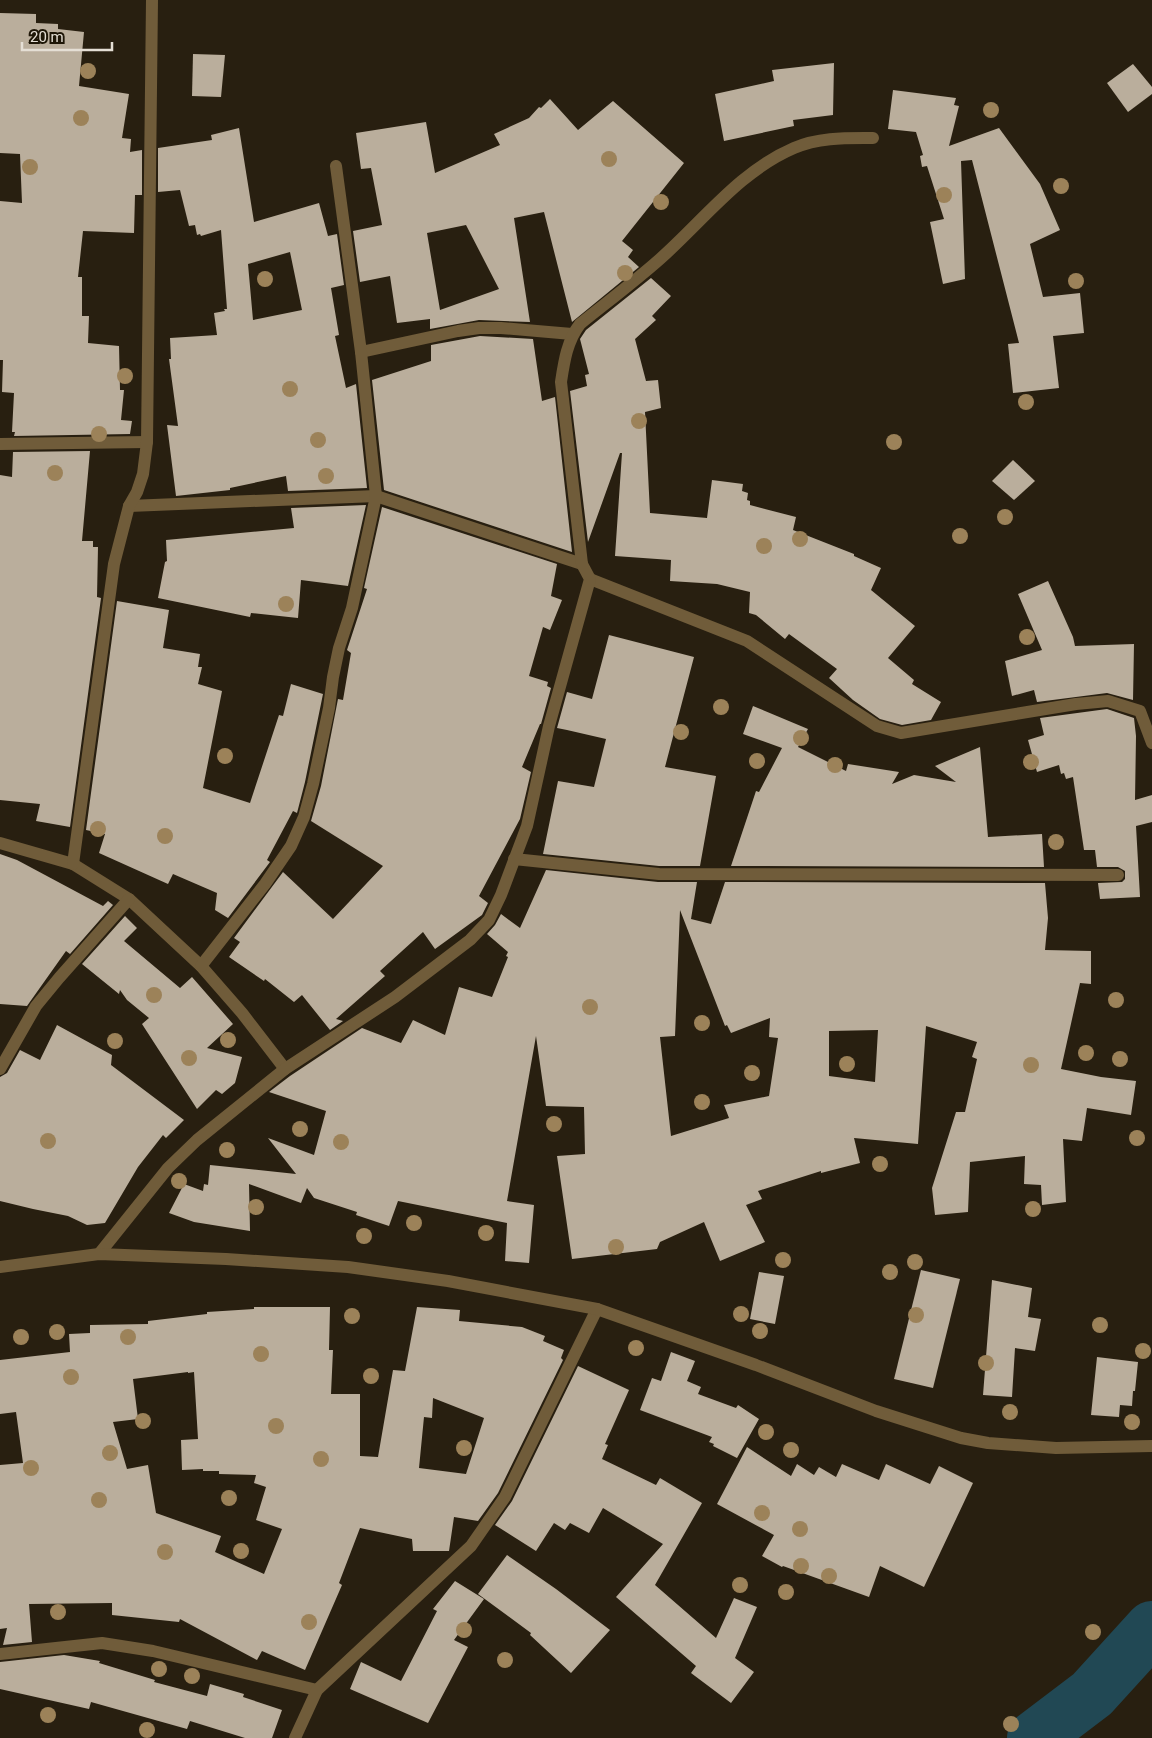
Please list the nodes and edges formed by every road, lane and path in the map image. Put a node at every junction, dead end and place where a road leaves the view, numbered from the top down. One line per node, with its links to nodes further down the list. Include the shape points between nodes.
1 (152, 0): 6 (street)
2 (873, 138): 4 (street, via 830,139 795,148 760,167)
3 (336, 166): 5 (street)
4 (572, 334): 5 (street, via 479,328); 10 (street, via 561,382)
5 (362, 352): 8 (street)
6 (147, 442): 7 (street); 9 (street, via 143,474)
7 (0, 444)
8 (376, 496): 9 (street); 10 (street); 18 (street, via 352,608 339,648 304,816 290,846 265,884)
9 (129, 506): 15 (street, via 114,564)
10 (582, 564): 11 (street)
11 (590, 580): 12 (street, via 747,641 876,726 901,733 1108,701 1140,711); 14 (street, via 549,726 527,826)
12 (1152, 743)
13 (0, 843): 15 (street)
14 (514, 859): 16 (street, via 658,874); 20 (street, via 488,920 470,940 394,997)
15 (73, 864): 17 (street)
16 (1118, 875)
17 (129, 899): 18 (street); 19 (street, via 36,1006)
18 (200, 966): 20 (street)
19 (0, 1069)
20 (285, 1069): 21 (street, via 197,1140)
21 (99, 1254): 22 (street); 23 (street, via 348,1267 448,1280)
22 (0, 1267)
23 (597, 1310): 24 (street, via 961,1438 1056,1448); 26 (street, via 505,1497 471,1546)
24 (1152, 1446)
25 (0, 1654): 26 (street, via 102,1643 152,1651)
26 (317, 1690): 27 (street)
27 (295, 1738)

